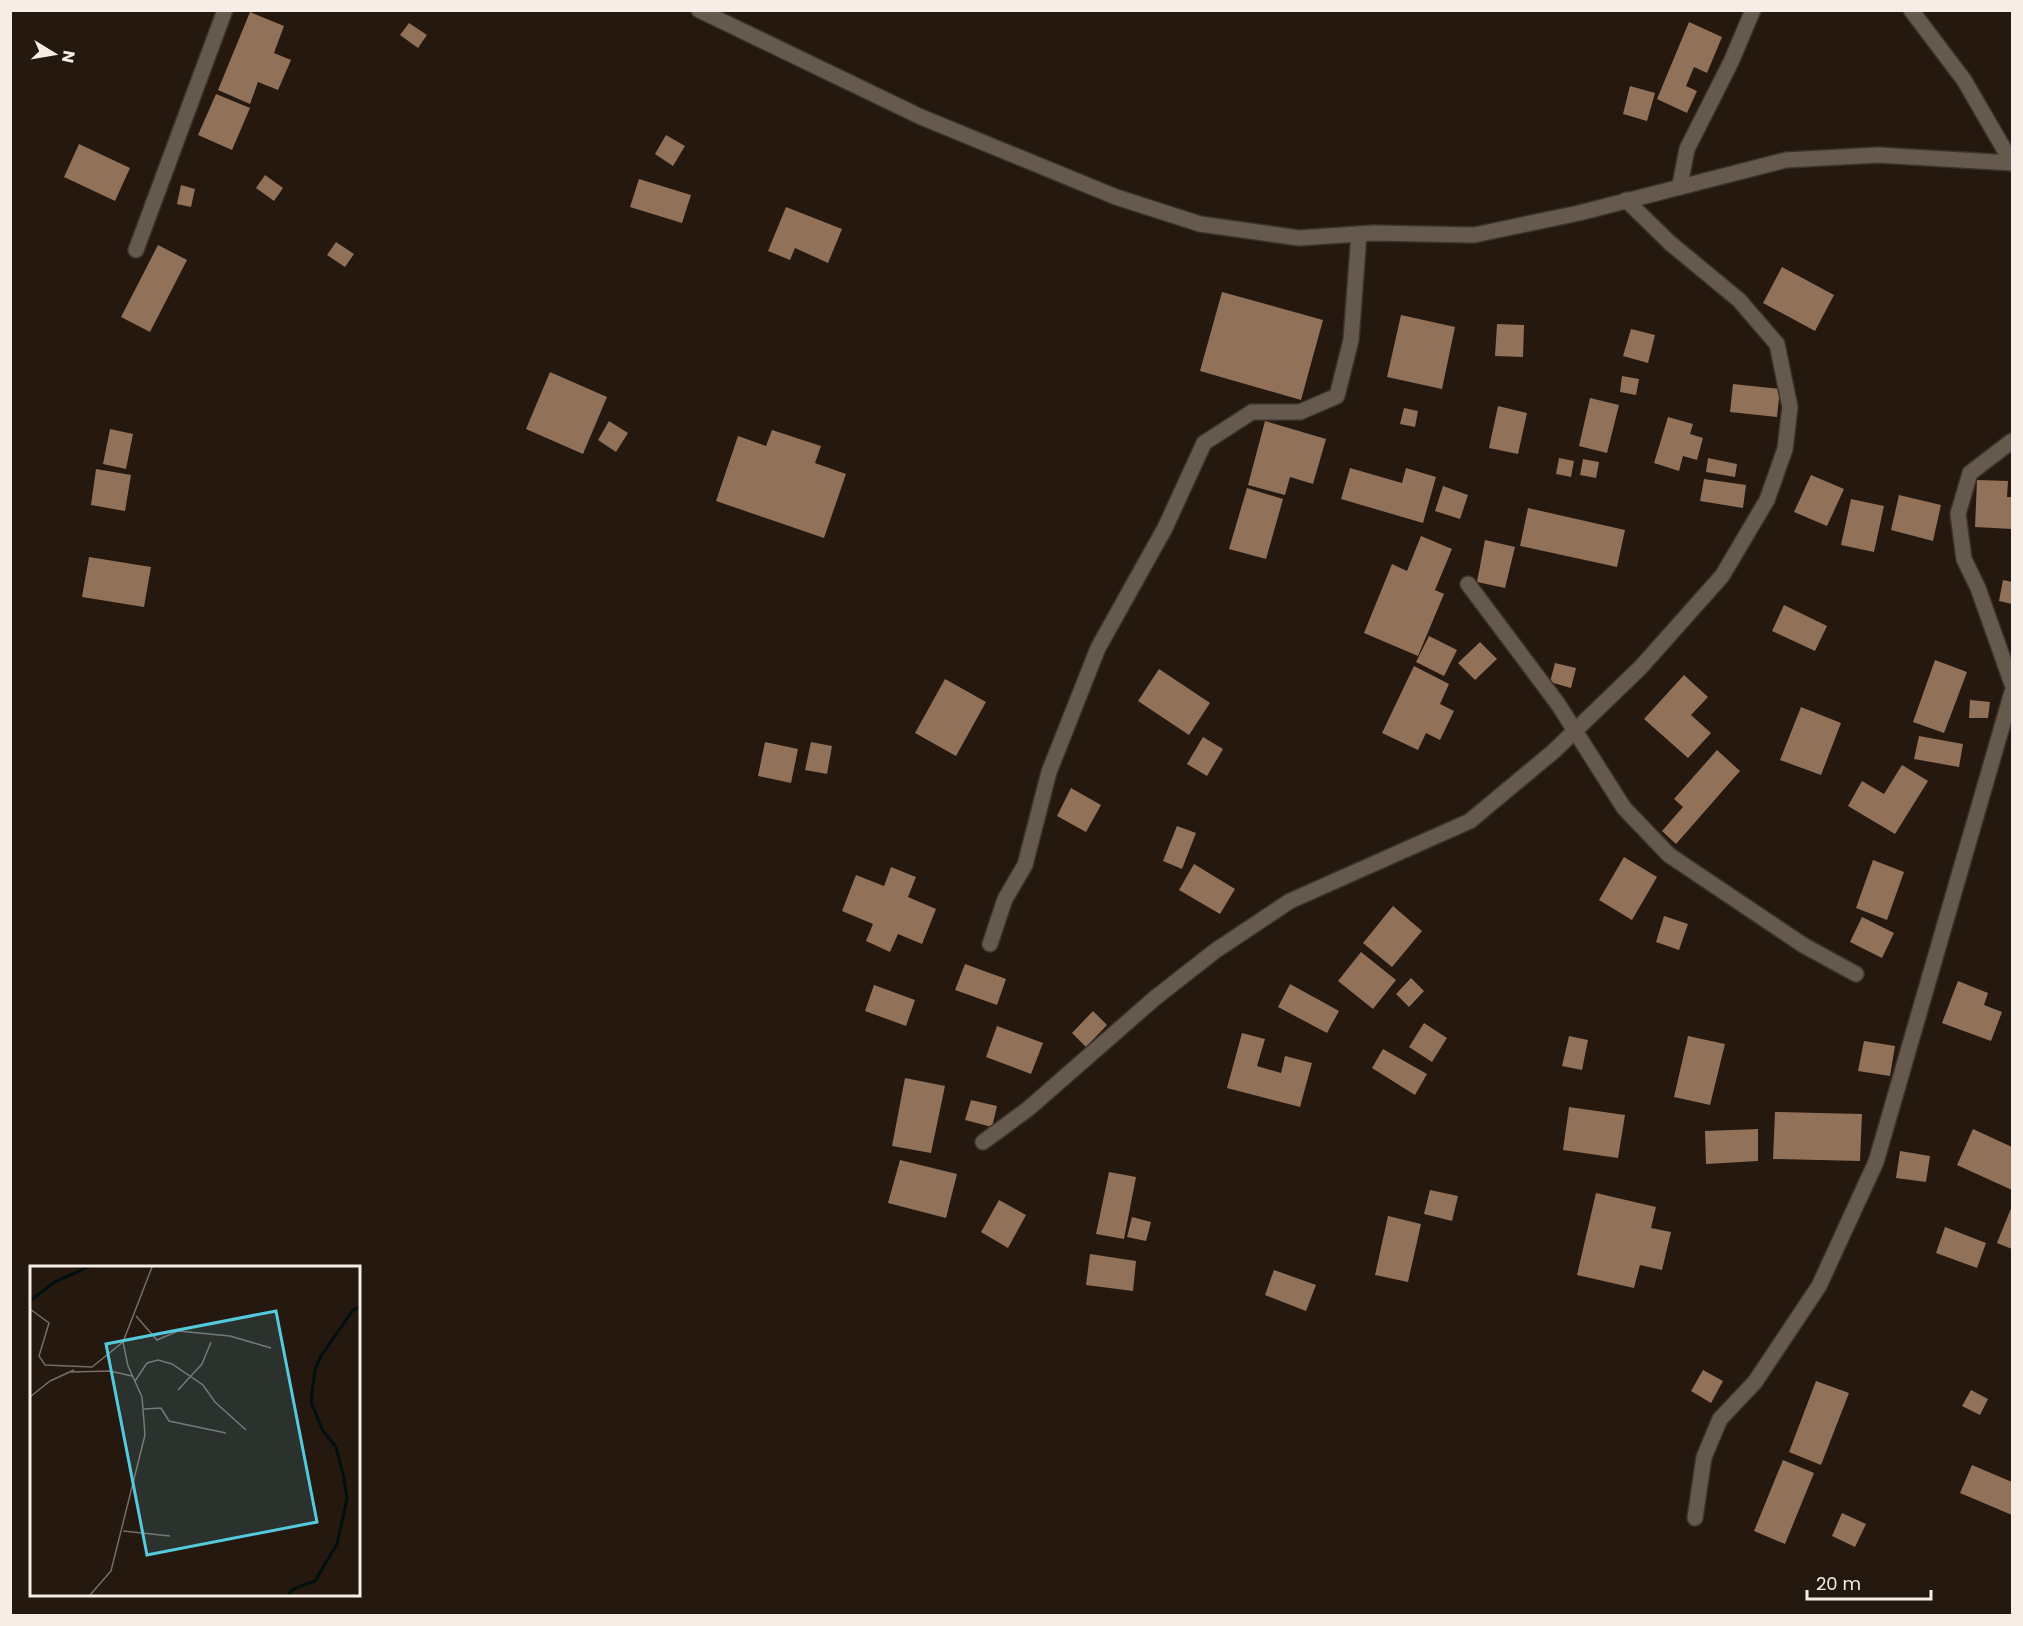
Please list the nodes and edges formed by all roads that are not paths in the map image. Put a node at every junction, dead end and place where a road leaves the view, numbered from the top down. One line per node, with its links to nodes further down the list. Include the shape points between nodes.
1 (225, 10): 9 (street)
2 (699, 10): 8 (street, via 921,117 1116,197 1200,224 1299,238)
3 (1753, 10): 6 (street, via 1687,149)
4 (1911, 10): 5 (street, via 1964,80)
5 (2012, 162): 6 (street, via 1878,155 1786,159)
6 (1680, 185): 7 (street)
7 (1626, 200): 8 (street, via 1474,235); 14 (street, via 1670,243 1739,300 1777,344 1790,406 1785,448 1767,500 1722,576 1641,667)
8 (1359, 234): 15 (street, via 1351,340 1337,396 1300,412 1252,412 1204,443 1165,528 1098,648 1049,772 1025,865 1005,899)
9 (136, 250)
10 (2013, 441): 12 (street, via 1970,473 1958,514 1964,559)
11 (1468, 584): 14 (street)
12 (2013, 684)
13 (2013, 692): 18 (street, via 1876,1162 1819,1286 1755,1382 1720,1419 1704,1457)
14 (1575, 730): 16 (street, via 1624,808 1669,855 1803,945); 17 (street, via 1470,821 1290,901 1215,951 1028,1109)
15 (990, 944)
16 (1856, 974)
17 (983, 1142)
18 (1695, 1518)

